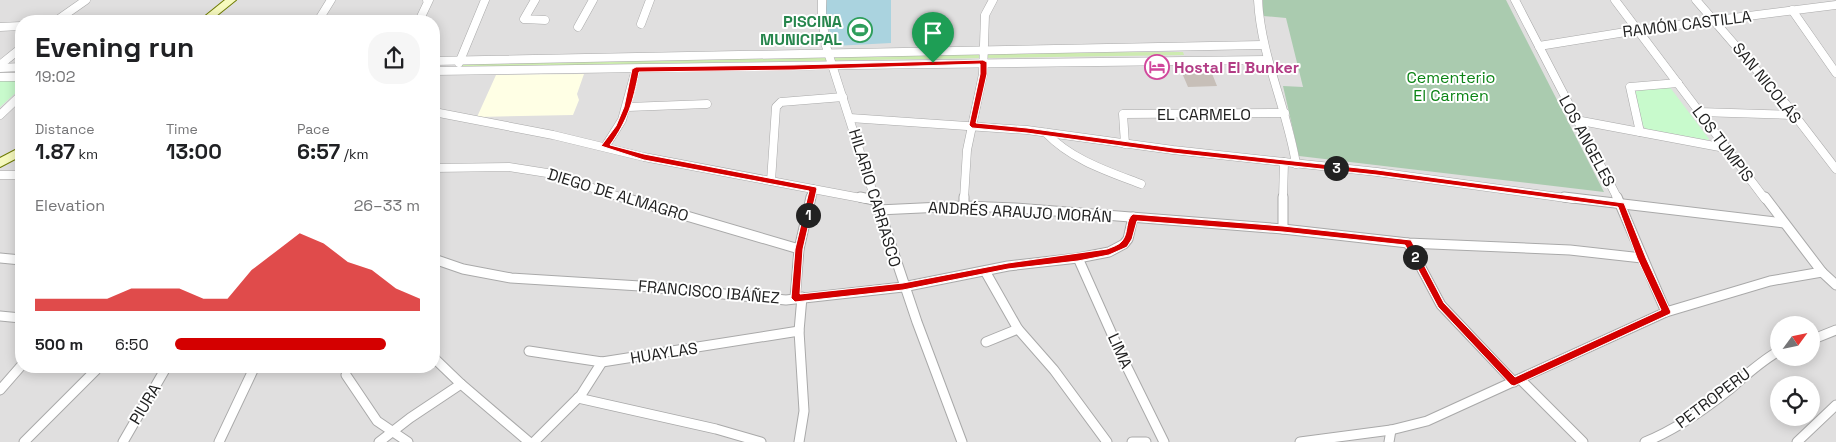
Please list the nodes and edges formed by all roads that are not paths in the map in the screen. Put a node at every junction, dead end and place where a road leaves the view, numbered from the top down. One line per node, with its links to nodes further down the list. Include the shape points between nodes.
1 (86, 0): 17 (street)
2 (231, 0): 18 (main road)
3 (331, 0): 19 (street)
4 (426, 0): 20 (street); 21 (street, via 429,0)
5 (485, 0): 36 (street)
6 (535, 0): 22 (street, via 524,19)
7 (593, 0): 27 (street)
8 (650, 0): 24 (street)
9 (822, 0): 33 (street, HILARIO CARRASCO, via 820,19)
10 (993, 0): 31 (street, via 985,15)
11 (1258, 0): 29 (street)
12 (1515, 0): 30 (street, LOS ANGELES)
13 (1615, 0): 28 (street, LOS TUMPIS)
14 (1696, 0): 23 (street, SAN NICOLÁS)
15 (1836, 5): 16 (street, RAMÓN CASTILLA)
16 (1792, 10): 23 (street, RAMÓN CASTILLA); 44 (street)
17 (65, 15)
18 (212, 15)
19 (322, 15)
20 (417, 15)
21 (422, 15)
22 (545, 20)
23 (1715, 21): 28 (street, RAMÓN CASTILLA); 56 (street, SAN NICOLÁS)
24 (641, 24)
25 (15, 26): 26 (street)
26 (0, 27)
27 (578, 27)
28 (1638, 30): 30 (street, RAMÓN CASTILLA); 47 (street, LOS TUMPIS)
29 (1262, 45): 31 (street); 35 (street)
30 (1538, 46): 58 (street, LOS ANGELES)
31 (982, 49): 33 (street); 37 (street)
32 (15, 53): 39 (street)
33 (827, 53): 36 (street); 38 (street, HILARIO CARRASCO)
34 (440, 60): 36 (street)
35 (1266, 60): 37 (street); 54 (street)
36 (460, 61): 42 (street)
37 (983, 62): 38 (street); 59 (street)
38 (832, 65): 41 (street); 48 (street, HILARIO CARRASCO)
39 (0, 66): 40 (street)
40 (15, 67)
41 (636, 69): 42 (street); 51 (street)
42 (456, 70): 43 (street)
43 (440, 71)
44 (1836, 74)
45 (0, 77): 46 (street)
46 (15, 77)
47 (1678, 84): 52 (street, LOS TUMPIS); 60 (street, via 1630,88)
48 (843, 97): 57 (street, HILARIO CARRASCO); 73 (street, via 781,102 776,107)
49 (15, 101): 55 (street)
50 (707, 104): 51 (street)
51 (628, 107): 63 (street, via 617,132)
52 (1699, 112): 56 (street); 64 (street, LOS TUMPIS)
53 (440, 113): 63 (street)
54 (1285, 113): 62 (street, EL CARMELO, via 1123,114); 68 (street)
55 (0, 115)
56 (1794, 115): 70 (street, SAN NICOLÁS)
57 (850, 118): 59 (street); 76 (street, HILARIO CARRASCO)
58 (1576, 120): 60 (street); 77 (street, LOS ANGELES)
59 (972, 125): 61 (street); 78 (street, via 967,150)
60 (1640, 132): 64 (street)
61 (1046, 133): 62 (street); 74 (street, via 1071,155)
62 (1125, 144): 66 (street)
63 (605, 146): 73 (street, via 644,157)
64 (1725, 148): 81 (street, LOS TUMPIS)
65 (15, 156): 67 (main road)
66 (1284, 162): 68 (street); 82 (street)
67 (0, 164)
68 (1296, 164): 77 (street)
69 (440, 168): 84 (street, DIEGO DE ALMAGRO, via 509,167 538,171)
70 (1836, 169)
71 (0, 175): 72 (street)
72 (15, 175)
73 (770, 181): 75 (street)
74 (1141, 184)
75 (813, 189): 76 (street); 84 (street)
76 (874, 200): 79 (street, HILARIO CARRASCO)
77 (1621, 205): 81 (street); 87 (street, LOS ANGELES)
78 (964, 206): 79 (street, ANDRÉS ARAUJO MORÁN); 80 (street, ANDRÉS ARAUJO MORÁN)
79 (878, 210): 92 (street, HILARIO CARRASCO)
80 (1133, 217): 82 (street, ANDRÉS ARAUJO MORÁN); 86 (street, FRANCISCO IBÁÑEZ, via 1124,244 1109,252)
81 (1784, 223): 91 (street, LOS TUMPIS)
82 (1283, 229): 83 (street, ANDRÉS ARAUJO MORÁN)
83 (1408, 242): 87 (street, ANDRÉS ARAUJO MORÁN, via 1570,250); 111 (street, via 1441,305)
84 (799, 249): 93 (street)
85 (0, 258): 88 (street)
86 (1078, 258): 90 (street, FRANCISCO IBÁÑEZ); 131 (street, LIMA)
87 (1642, 258): 94 (street, LOS ANGELES)
88 (15, 259)
89 (440, 261): 93 (street, FRANCISCO IBÁÑEZ, via 511,278 786,300)
90 (985, 271): 92 (street, FRANCISCO IBÁÑEZ); 97 (street)
91 (1831, 277): 94 (street, via 1770,281)
92 (903, 287): 93 (street, FRANCISCO IBÁÑEZ); 127 (street, HILARIO CARRASCO)
93 (798, 298): 99 (street)
94 (1666, 312): 111 (street)
95 (0, 316): 96 (street)
96 (15, 317)
97 (1018, 329): 101 (street); 128 (street, via 1054,370)
98 (1836, 330): 100 (street)
99 (799, 331): 104 (street, HUAYLAS); 126 (street, via 804,411)
100 (1820, 336)
101 (986, 342)
102 (529, 351): 104 (street, HUAYLAS)
103 (1770, 356): 135 (street, PETROPERU, via 1681,425)
104 (602, 362): 114 (street, via 596,376)
105 (440, 364): 112 (street)
106 (15, 373): 113 (street)
107 (93, 373): 118 (street)
108 (164, 373): 119 (street, PIURA)
109 (252, 373): 120 (street)
110 (346, 375): 117 (street, via 377,421)
111 (1517, 380): 116 (street, via 1428,421); 134 (street)
112 (461, 384): 117 (street); 123 (street)
113 (0, 390)
114 (578, 398): 124 (street); 125 (street, via 716,428)
115 (1836, 404): 136 (street)
116 (1391, 430): 132 (street); 133 (street)
117 (392, 433): 121 (street); 122 (street)
118 (24, 442)
119 (123, 442)
120 (219, 442)
121 (380, 442)
122 (408, 442)
123 (529, 442)
124 (534, 442)
125 (761, 442)
126 (799, 442)
127 (962, 442)
128 (1107, 442)
129 (1132, 442): 130 (street)
130 (1146, 442)
131 (1164, 442)
132 (1300, 442)
133 (1388, 442)
134 (1583, 442)
135 (1645, 442)
136 (1797, 442)

